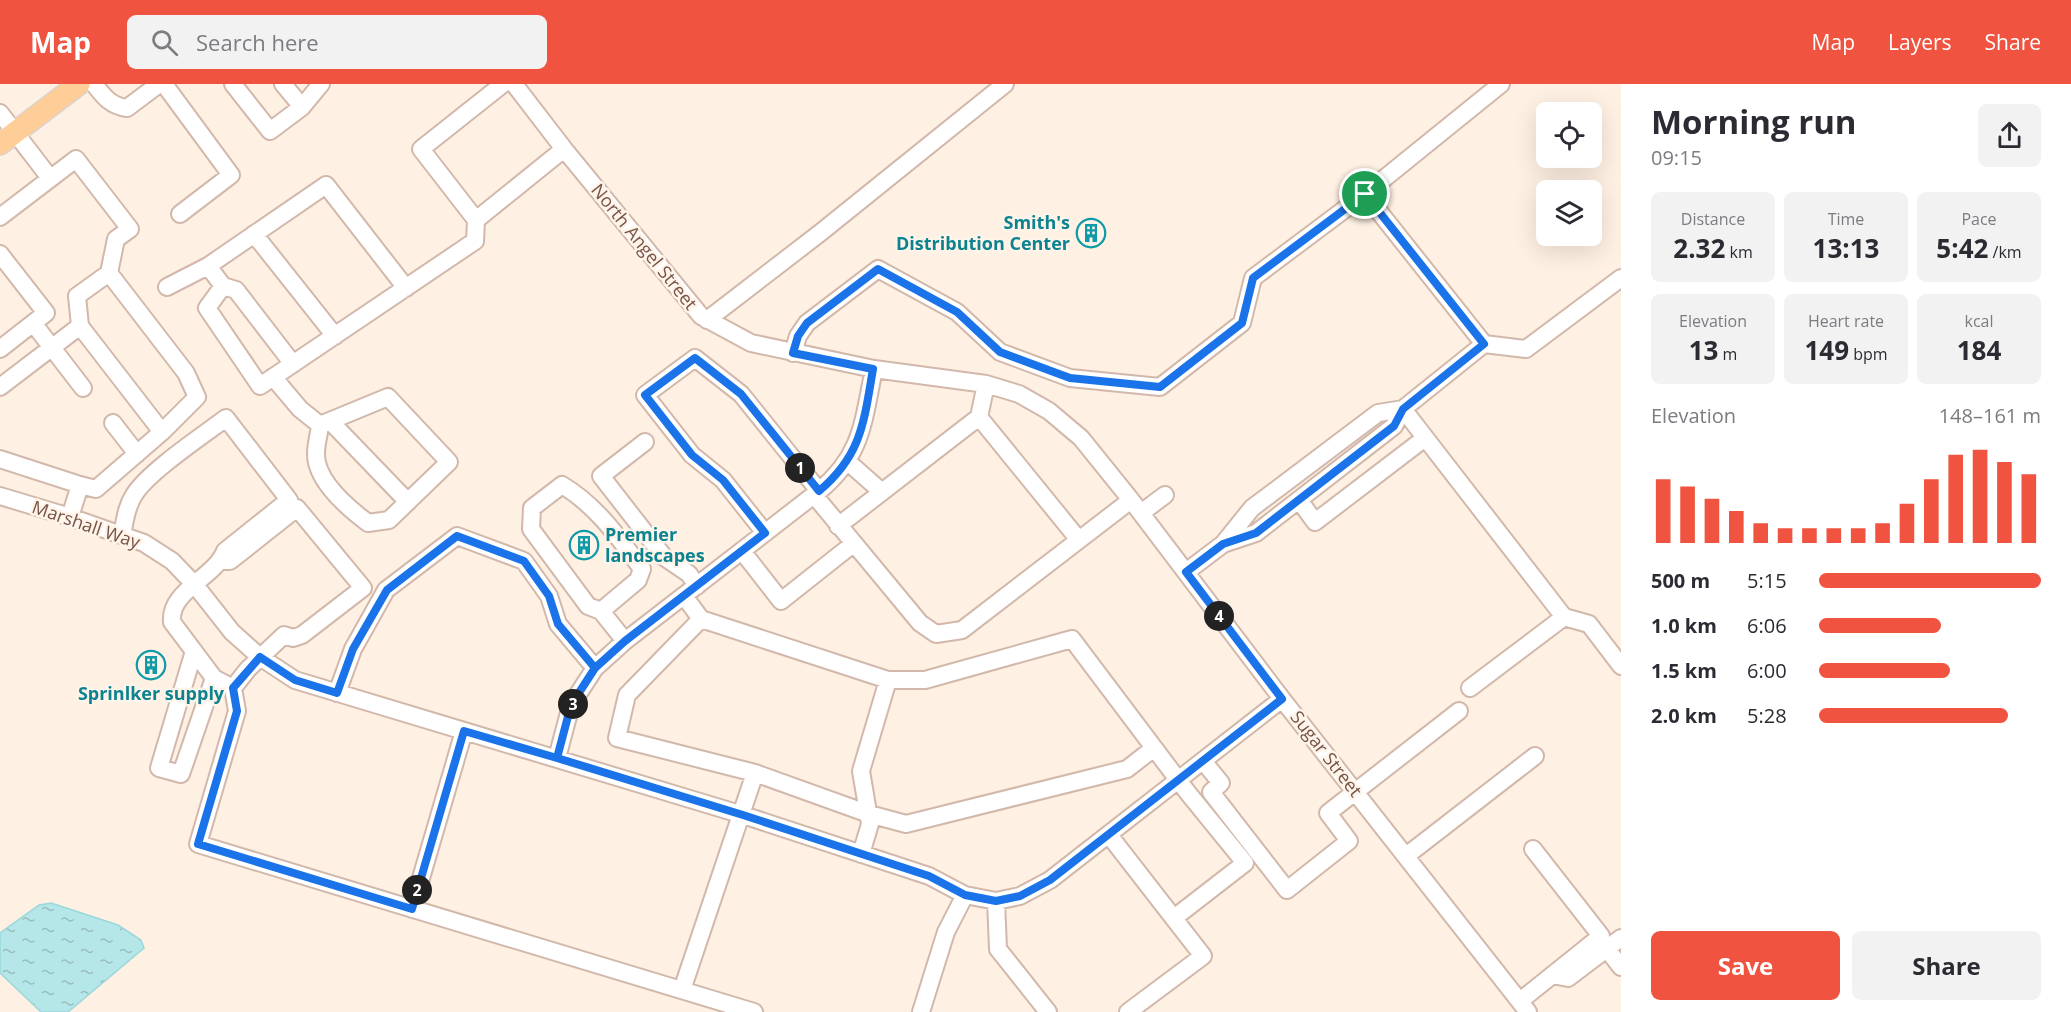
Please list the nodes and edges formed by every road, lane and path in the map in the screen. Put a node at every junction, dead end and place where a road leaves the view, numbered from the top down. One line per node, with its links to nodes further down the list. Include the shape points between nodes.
1 (79, 84): 14 (main road)
2 (94, 84): 3 (street, via 105,99 116,107 127,108)
3 (159, 84)
4 (164, 84): 18 (street, via 231,175)
5 (233, 84): 12 (street, via 270,131)
6 (283, 84): 12 (street)
7 (321, 84): 12 (street)
8 (503, 84): 20 (street, via 421,149)
9 (514, 84): 15 (street, North Angel Street)
10 (1005, 84): 29 (street)
11 (1501, 84): 17 (street)
12 (302, 107)
13 (0, 113): 14 (street)
14 (7, 139): 16 (street)
15 (564, 149): 20 (street); 29 (street, North Angel Street, via 677,289)
16 (50, 178): 19 (street); 24 (street, via 75,159 130,229 116,239)
17 (1365, 194): 33 (street); 36 (street, via 1253,278 1242,323 1160,387 1070,378 1000,352 957,312 878,269 807,323)
18 (180, 214)
19 (0, 217)
20 (476, 220): 28 (street, via 475,241)
21 (254, 234): 23 (street); 28 (street, via 326,185); 32 (street)
22 (0, 254): 30 (street, via 46,313)
23 (208, 266): 26 (street); 27 (street)
24 (109, 273): 31 (street, via 77,296); 47 (street, via 186,373 197,397)
25 (1621, 278): 33 (street, via 1526,349)
26 (223, 286): 37 (street, via 236,290); 39 (street, via 207,308 260,386)
27 (167, 287)
28 (406, 288): 32 (street)
29 (707, 320): 36 (street, North Angel Street, via 751,344)
30 (33, 323): 34 (street); 35 (street)
31 (80, 326): 34 (street); 47 (street)
32 (334, 336): 37 (street)
33 (1484, 344): 43 (street)
34 (51, 347): 41 (street); 42 (street)
35 (0, 349)
36 (793, 353): 38 (street, North Angel Street)
37 (293, 364): 39 (street)
38 (873, 369): 40 (street, North Angel Street); 53 (street, via 860,436)
39 (273, 377): 46 (street, via 300,409)
40 (986, 384): 44 (street); 48 (street, North Angel Street, via 1019,394 1049,411)
41 (0, 387)
42 (83, 388)
43 (1403, 409): 49 (street); 60 (street, via 1394,426); 69 (street, via 1378,412 1252,508)
44 (979, 417): 55 (street); 67 (street)
45 (113, 423): 51 (street)
46 (325, 423): 61 (street); 61 (street, via 316,456 325,483 349,510 368,523 389,520); 61 (street, via 388,398 449,462)
47 (162, 432): 51 (street)
48 (1081, 438): 59 (street, Sugar Street)
49 (1425, 438): 60 (street, via 1316,522); 76 (street)
50 (645, 442): 74 (street, via 601,476 664,557 689,574)
51 (137, 454): 54 (street, via 96,489)
52 (0, 459): 54 (street)
53 (848, 462): 55 (street); 56 (street)
54 (80, 485): 63 (street)
55 (882, 492): 64 (street)
56 (816, 493): 64 (street); 65 (street); 65 (street, via 741,394 695,358 645,395 692,455 723,480)
57 (1165, 495): 62 (street)
58 (0, 496): 63 (street, Marshall Way)
59 (1131, 500): 62 (street, Sugar Street); 67 (street)
60 (1299, 500): 69 (street, via 1256,533)
61 (408, 502)
62 (1141, 513): 72 (street, Sugar Street)
63 (70, 517): 66 (street, Marshall Way)
64 (838, 526): 68 (street)
65 (765, 533): 70 (street)
66 (122, 535): 71 (street, via 135,493 226,418 290,500 225,550); 73 (street, Marshall Way, via 144,543 172,561)
67 (1079, 540): 68 (street, via 962,630 936,634 920,623)
68 (853, 544): 70 (street, via 781,601)
69 (1223, 544): 72 (street)
70 (742, 551): 74 (street)
71 (221, 561): 73 (street); 80 (street, via 230,561 297,508 363,588 302,635 284,635)
72 (1186, 572): 88 (street, Sugar Street)
73 (195, 585): 79 (street, via 171,613 172,622); 80 (street, Marshall Way, via 232,632)
74 (690, 591): 77 (street); 78 (street)
75 (601, 610): 75 (street, via 638,580 642,569 609,524 578,494 562,485 532,508 531,529 588,606); 78 (street)
76 (1564, 617): 81 (street, via 1589,624); 86 (street)
77 (701, 620): 84 (street); 95 (street, via 627,695 617,738)
78 (625, 641): 82 (street)
79 (194, 651): 83 (street); 83 (street, via 159,768 181,774)
80 (260, 657): 85 (street); 87 (street, Marshall Way, via 295,680)
81 (1621, 666)
82 (595, 668): 87 (street, via 558,624 549,596 524,561 457,536 387,590 353,649); 93 (street, via 571,705)
83 (214, 678): 85 (street)
84 (888, 680): 91 (street, via 925,680 1072,639); 98 (street, via 861,771)
85 (233, 688): 106 (street, via 237,711 198,844)
86 (1470, 688)
87 (337, 693): 90 (street, Marshall Way)
88 (1282, 699): 94 (street, Marshall Way); 97 (street, Sugar Street)
89 (1459, 711): 97 (street)
90 (464, 731): 93 (street, Marshall Way); 106 (street)
91 (1155, 748): 96 (street); 98 (street, via 1127,769 906,824)
92 (1535, 756): 103 (street)
93 (557, 758): 99 (street, Marshall Way)
94 (1203, 760): 96 (street, Marshall Way); 97 (street, via 1221,783 1211,792 1287,890 1349,841 1328,813)
95 (755, 773): 98 (street); 99 (street)
96 (1178, 780): 100 (street, Marshall Way); 107 (street, via 1245,863)
97 (1356, 792): 103 (street, Sugar Street)
98 (869, 814): 102 (street)
99 (743, 815): 102 (street, Marshall Way); 112 (street)
100 (1109, 834): 105 (street, Marshall Way, via 1050,880 1020,896); 107 (street)
101 (1533, 849): 111 (street, via 1601,936)
102 (861, 854): 104 (street, Marshall Way, via 929,876)
103 (1406, 856): 113 (street, Sugar Street)
104 (965, 895): 105 (street, Marshall Way); 115 (street, via 946,932)
105 (996, 901): 116 (street, via 998,949)
106 (412, 909): 112 (street)
107 (1174, 918): 117 (street, via 1203,956)
108 (1621, 938): 109 (street)
109 (1607, 949): 110 (street); 111 (street, via 1568,978)
110 (1621, 967)
111 (1552, 975): 113 (street)
112 (682, 990): 114 (street)
113 (1524, 1006)
114 (754, 1012)
115 (921, 1012)
116 (1048, 1012)
117 (1128, 1012)

